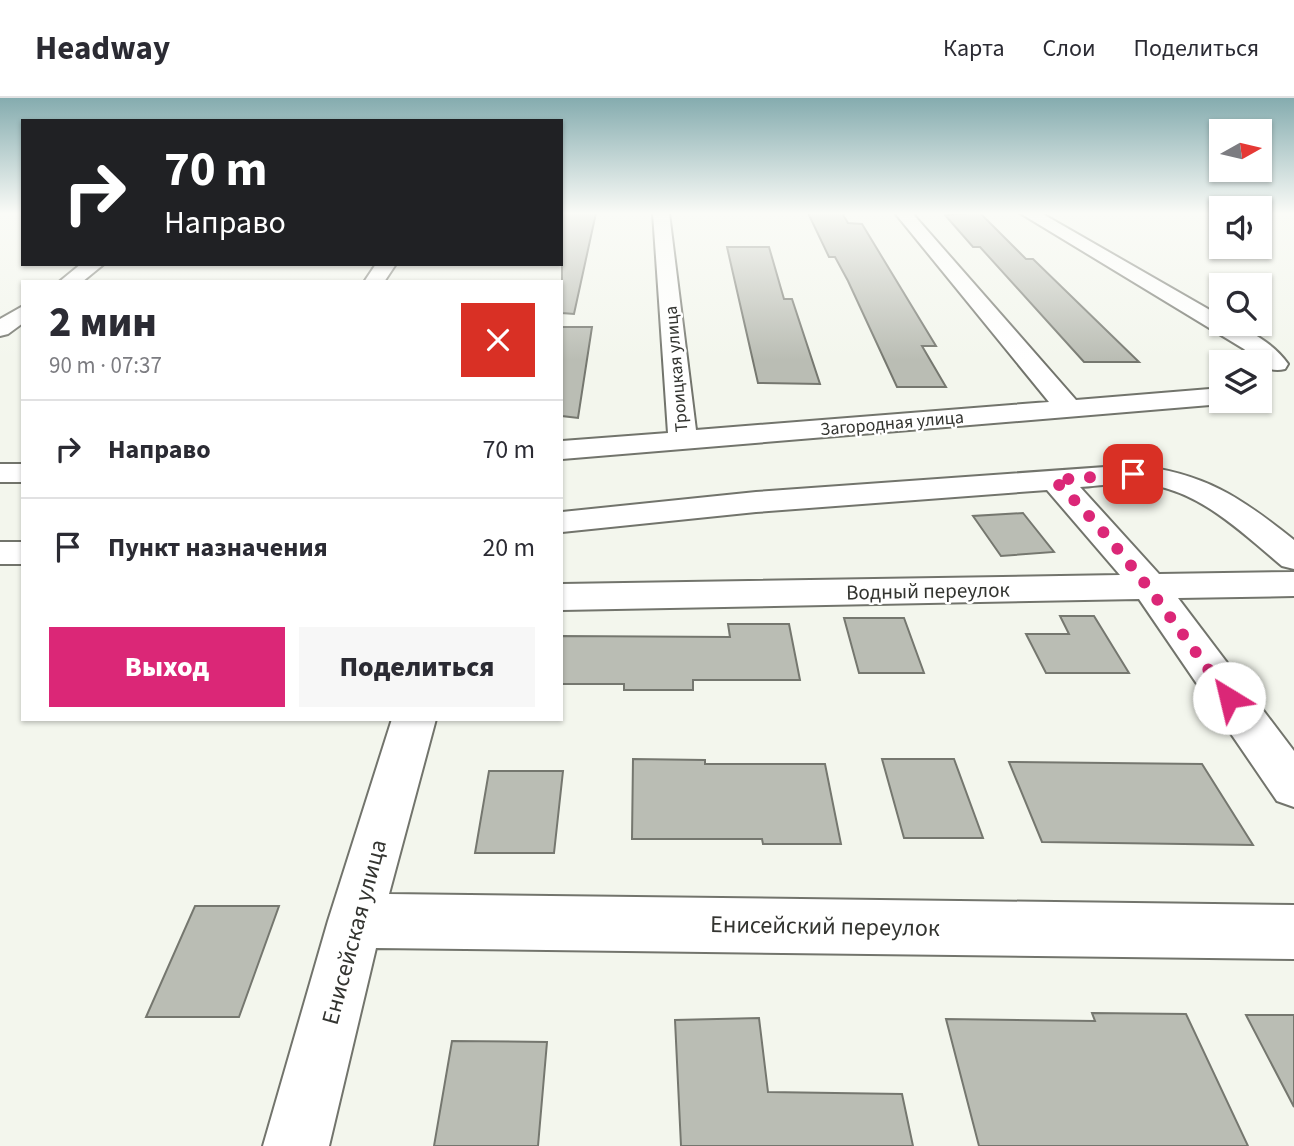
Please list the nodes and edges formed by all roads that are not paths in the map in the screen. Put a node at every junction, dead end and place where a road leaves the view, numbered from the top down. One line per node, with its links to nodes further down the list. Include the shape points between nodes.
1 (666, 262): 11 (street, Троицкая улица)
2 (945, 262): 10 (street)
3 (1112, 262): 8 (street, via 1252,344)
4 (91, 266): 5 (street)
5 (72, 280)
6 (21, 314): 7 (street)
7 (0, 329)
8 (1277, 369)
9 (1209, 397): 10 (street, Загородная улица)
10 (1068, 408): 11 (street, Загородная улица)
11 (683, 441): 12 (street, Загородная улица)
12 (563, 450)
13 (0, 473): 14 (street)
14 (21, 473)
15 (1054, 480): 16 (street); 17 (street, via 1133,474 1187,482 1223,501); 19 (street, via 1090,514)
16 (563, 522)
17 (1294, 558)
18 (1294, 584): 19 (street, Водный переулок)
19 (1148, 587): 20 (street, Водный переулок); 22 (street)
20 (563, 597)
21 (413, 721): 23 (street, Енисейская улица)
22 (1294, 787)
23 (355, 921): 24 (street, Енисейский переулок); 25 (street, Енисейская улица)
24 (1294, 932)
25 (296, 1146)

